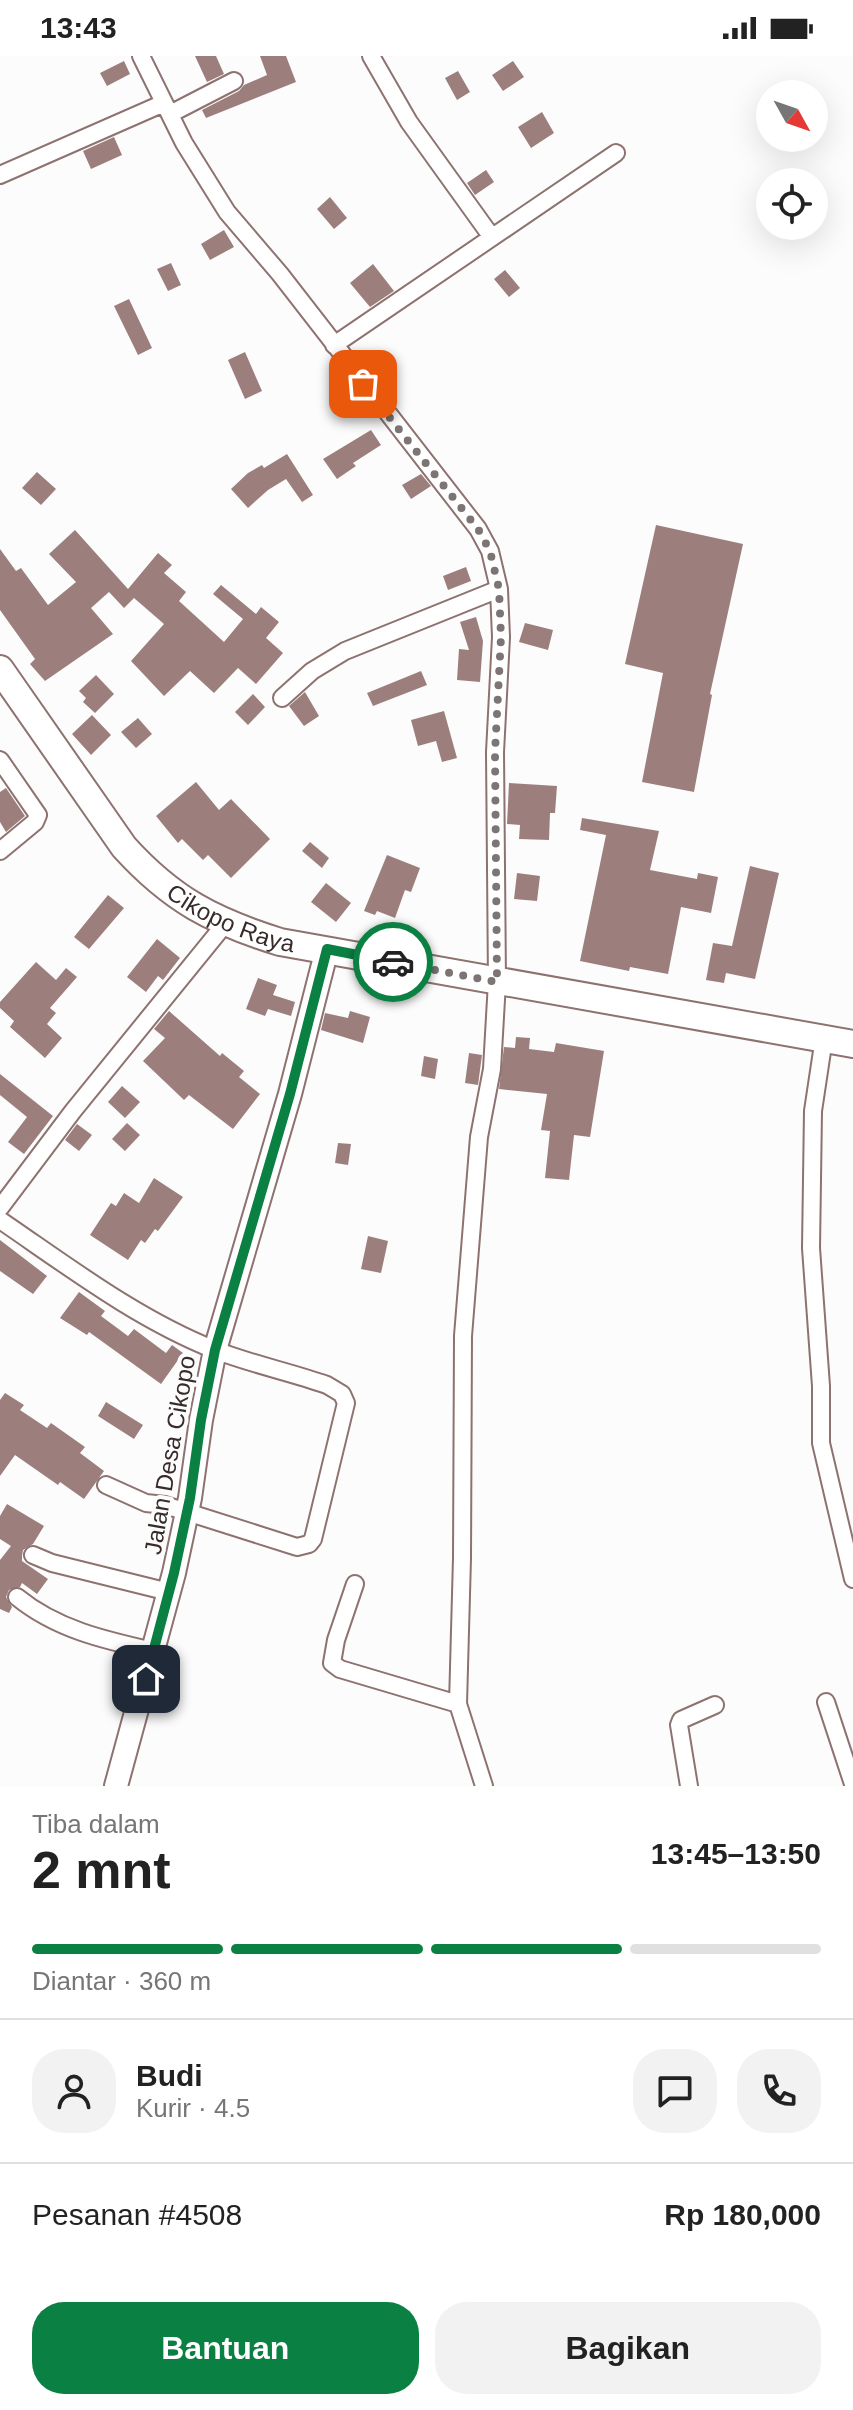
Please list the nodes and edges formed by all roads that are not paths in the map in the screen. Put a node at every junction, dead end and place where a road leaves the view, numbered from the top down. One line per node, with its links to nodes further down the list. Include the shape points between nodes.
1 (141, 56): 4 (street)
2 (371, 56): 7 (street, via 409,122)
3 (234, 81): 4 (street)
4 (167, 109): 6 (street); 8 (street, via 227,212)
5 (616, 153): 7 (street)
6 (0, 175)
7 (491, 236): 8 (street)
8 (334, 345): 9 (street, via 478,529 490,551)
9 (499, 589): 11 (street, via 345,651); 16 (street)
10 (0, 669): 14 (highway, Cikopo Raya, via 124,847 175,894)
11 (282, 698)
12 (0, 760): 13 (street, via 38,815)
13 (0, 851)
14 (225, 924): 15 (highway, Cikopo Raya, via 280,942); 19 (street)
15 (327, 949): 16 (highway, Cikopo Raya); 21 (main road, Jalan Desa Cikopo)
16 (497, 982): 17 (highway, Cikopo Raya); 31 (street, via 463,1336)
17 (824, 1038): 18 (highway, Cikopo Raya); 25 (street, via 813,1111 811,1248 821,1443)
18 (853, 1044)
19 (0, 1208)
20 (0, 1220): 21 (street, via 125,1304)
21 (215, 1350): 23 (main road, Jalan Desa Cikopo); 23 (street, via 327,1385 342,1394 346,1409 309,1544 297,1547)
22 (106, 1485): 23 (street, via 146,1503)
23 (187, 1512): 27 (main road, Jalan Desa Cikopo)
24 (33, 1555): 27 (street)
25 (853, 1579)
26 (355, 1584): 31 (street, via 332,1657 336,1667)
27 (169, 1592): 29 (main road, Jalan Desa Cikopo)
28 (17, 1597): 29 (street, via 60,1624)
29 (153, 1651): 34 (main road, Jalan Desa Cikopo)
30 (826, 1702): 33 (street)
31 (458, 1704): 35 (street)
32 (715, 1705): 36 (street, via 679,1725)
33 (853, 1784)
34 (116, 1786)
35 (484, 1786)
36 (689, 1786)

